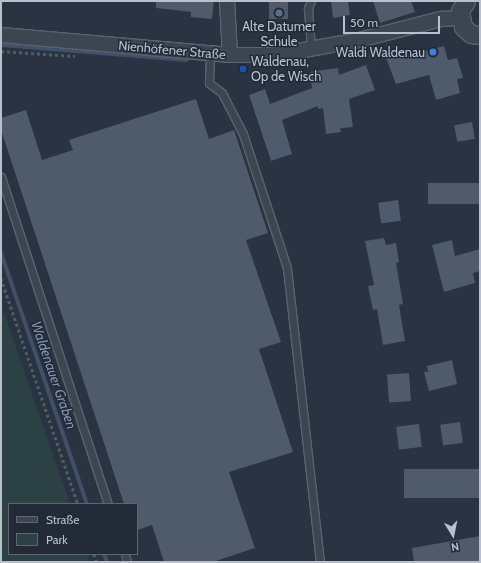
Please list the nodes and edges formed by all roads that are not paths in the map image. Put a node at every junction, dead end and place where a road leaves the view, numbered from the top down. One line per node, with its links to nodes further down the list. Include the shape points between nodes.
1 (227, 1): 9 (street)
2 (311, 1): 7 (lane, via 308,8)
3 (466, 1): 4 (street)
4 (459, 18): 6 (street, via 463,28 471,34); 7 (street, Nienhöfener Straße, via 441,19)
5 (1, 35): 8 (street, Nienhöfener Straße)
6 (480, 35)
7 (311, 49): 9 (street, Nienhöfener Straße, via 276,55)
8 (210, 54): 9 (street, Nienhöfener Straße); 12 (lane, via 209,84 222,93 242,134 287,268)
9 (230, 55)
10 (1, 177): 11 (lane)
11 (108, 503)
12 (320, 562)

